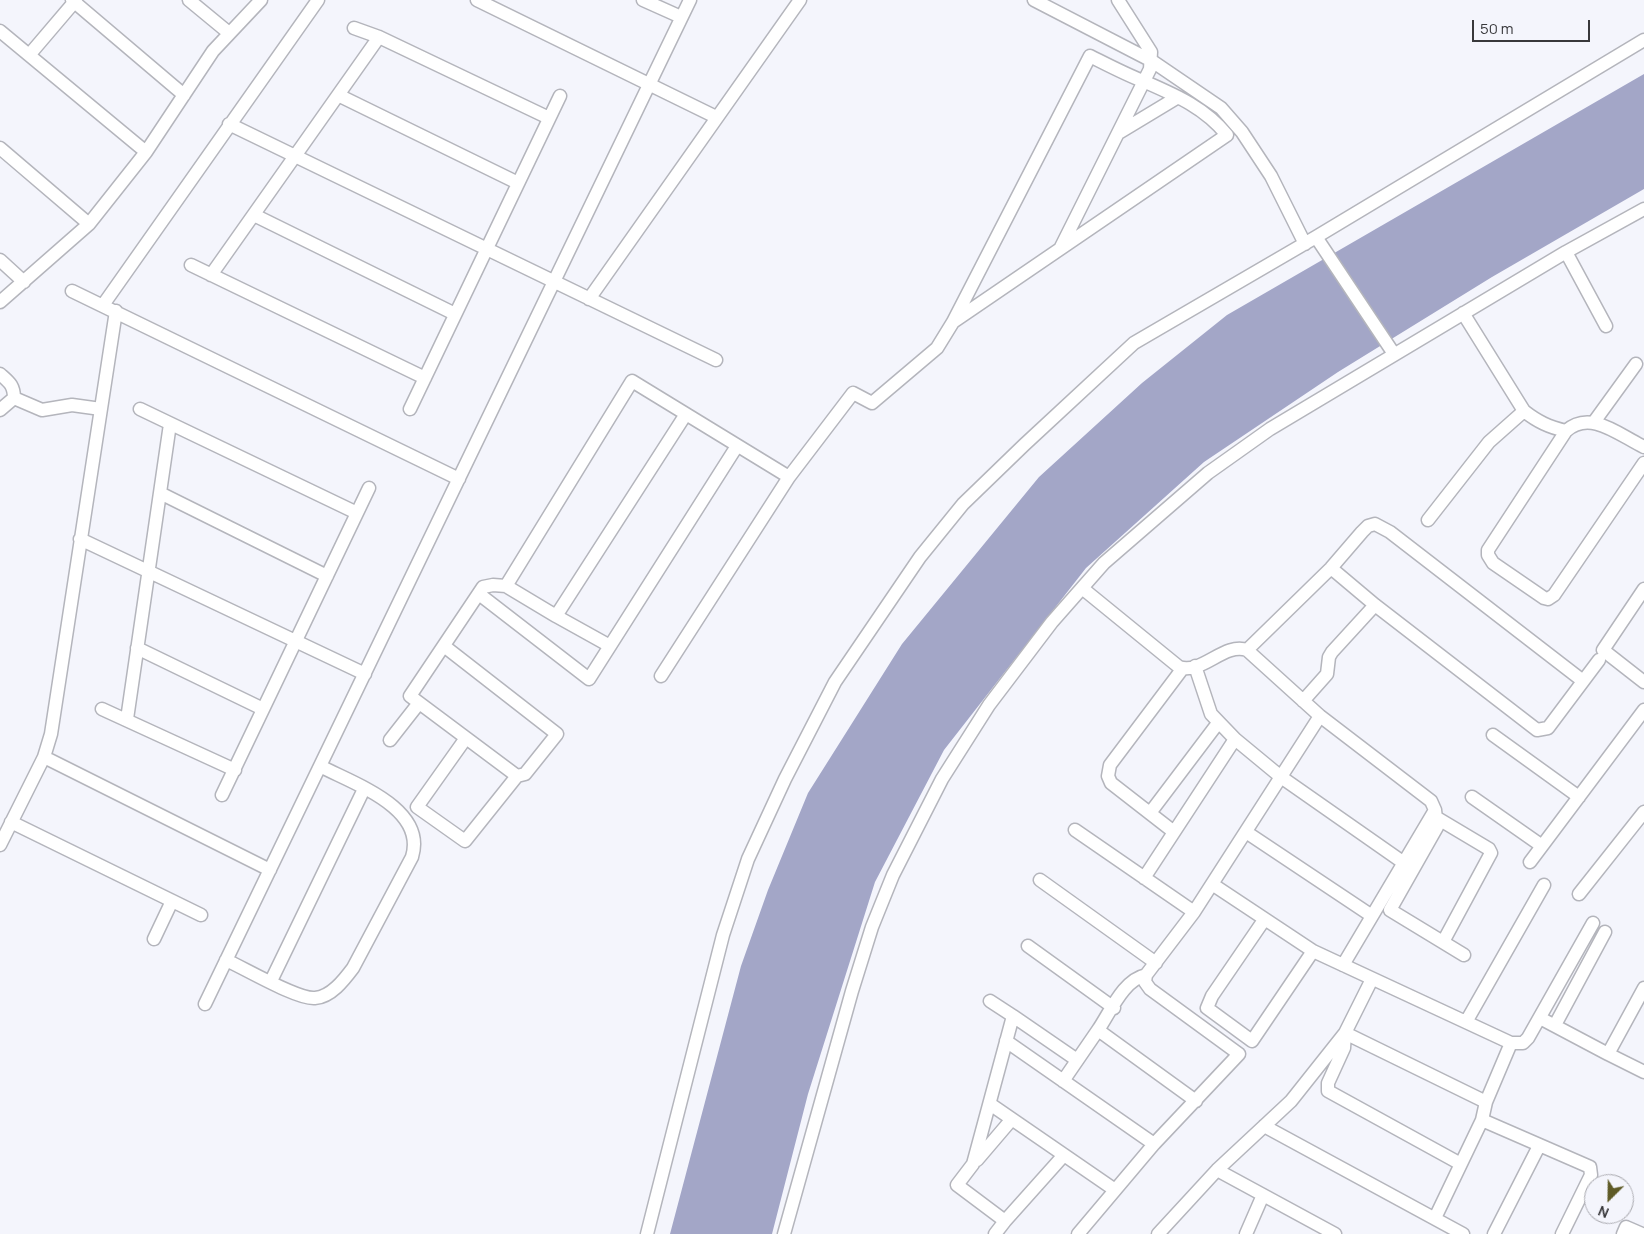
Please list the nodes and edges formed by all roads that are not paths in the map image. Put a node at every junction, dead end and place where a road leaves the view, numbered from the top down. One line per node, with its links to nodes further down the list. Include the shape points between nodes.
1 (189, 0): 14 (street)
2 (261, 0): 14 (street)
3 (318, 0): 27 (street)
4 (477, 0): 20 (street)
5 (644, 0): 11 (street)
6 (690, 0): 11 (street)
7 (800, 0): 26 (street)
8 (1034, 0): 18 (street)
9 (1118, 0): 18 (street, via 1151,52)
10 (74, 1): 17 (street); 21 (street)
11 (681, 17): 20 (street)
12 (354, 28): 15 (street)
13 (0, 31): 17 (street)
14 (229, 33): 21 (street)
15 (379, 37): 22 (street); 25 (street)
16 (1644, 40): 36 (street)
17 (30, 54): 30 (street)
18 (1152, 61): 19 (street); 36 (street, via 1221,108 1242,132)
19 (1145, 82): 24 (street); 28 (street); 52 (street, via 1090,56)
20 (650, 86): 26 (street); 44 (street)
21 (184, 95): 30 (street)
22 (338, 95): 31 (street); 32 (street)
23 (560, 96): 25 (street)
24 (1178, 97): 28 (street); 37 (street, via 1217,123 1226,136)
25 (549, 118): 32 (street)
26 (716, 118): 46 (street)
27 (229, 124): 31 (street); 48 (street)
28 (1119, 133): 37 (street)
29 (0, 148): 35 (street)
30 (146, 152): 35 (street)
31 (295, 156): 34 (street); 38 (street)
32 (518, 183): 38 (street)
33 (1644, 209): 39 (street)
34 (254, 215): 42 (street); 51 (street)
35 (89, 224): 43 (street)
36 (1311, 241): 54 (street); 191 (street, via 1134,343 963,504 920,557 835,682 785,778 748,859 723,935)
37 (1060, 248): 52 (street)
38 (486, 249): 44 (street); 51 (street)
39 (1566, 252): 50 (street); 53 (street)
40 (0, 260): 43 (street)
41 (191, 265): 42 (street)
42 (211, 275): 58 (street)
43 (24, 282): 47 (street)
44 (554, 282): 46 (street); 73 (street)
45 (72, 291): 48 (street)
46 (589, 299): 55 (street)
47 (0, 302)
48 (102, 305): 49 (street)
49 (116, 311): 60 (street); 73 (street)
50 (1462, 313): 54 (street); 64 (street)
51 (456, 314): 58 (street)
52 (953, 322): 72 (street, via 937,348 872,403 853,394)
53 (1606, 326)
54 (1394, 354): 83 (street, via 1270,429 1208,473 1104,563)
55 (716, 360)
56 (1636, 364): 66 (street)
57 (0, 374): 59 (street, via 13,385)
58 (425, 378): 62 (street)
59 (14, 398): 60 (street, via 42,410 72,405); 63 (street)
60 (101, 409): 78 (street)
61 (140, 409): 67 (street)
62 (410, 409)
63 (0, 410)
64 (1524, 411): 68 (street, via 1550,427); 77 (street, via 1489,442)
65 (686, 414): 69 (street); 82 (street, via 632,381); 87 (street)
66 (1594, 422): 68 (street, via 1580,421); 70 (street)
67 (170, 424): 75 (street); 76 (street)
68 (1566, 431): 71 (street, via 1488,550 1493,563 1544,598 1554,594)
69 (737, 446): 72 (street); 90 (street)
70 (1644, 447)
71 (1644, 463)
72 (788, 477): 96 (street)
73 (459, 479): 95 (street)
74 (369, 488): 76 (street)
75 (160, 493): 80 (street); 81 (street)
76 (357, 513): 81 (street)
77 (1428, 520)
78 (80, 539): 80 (street); 111 (street, via 60,689 52,734)
79 (1331, 568): 86 (street); 92 (street); 97 (street, via 1368,526 1375,524)
80 (149, 570): 88 (street); 91 (street)
81 (327, 576): 88 (street)
82 (506, 586): 85 (street, via 483,587); 87 (street)
83 (1082, 588): 94 (street, via 1174,664); 192 (street, via 989,705 942,780 893,875 852,991)
84 (1644, 589): 98 (street, via 1603,650)
85 (479, 594): 89 (street); 90 (street, via 589,679)
86 (1375, 605): 97 (street, via 1537,730 1548,728); 99 (street, via 1332,652 1327,674)
87 (556, 616): 90 (street)
88 (296, 641): 95 (street); 102 (street)
89 (444, 646): 100 (street, via 410,696); 114 (street, via 557,734 525,774)
90 (610, 646)
91 (137, 648): 102 (street); 105 (street)
92 (1247, 650): 94 (street, via 1238,648); 99 (street)
93 (1599, 660): 97 (street)
94 (1189, 667): 106 (street); 121 (street, via 1108,770 1111,784)
95 (365, 674): 112 (street)
96 (660, 676)
97 (1583, 681)
98 (1644, 682)
99 (1303, 701): 104 (street)
100 (419, 703): 108 (street); 110 (street)
101 (102, 709): 105 (street)
102 (263, 709): 113 (street)
103 (1644, 710): 119 (street)
104 (1320, 716): 115 (street); 122 (street, via 1431,801)
105 (127, 719): 113 (street)
106 (1218, 723): 109 (street); 121 (street)
107 (1493, 736): 119 (street)
108 (466, 738): 114 (street); 114 (street, via 417,807 465,841)
109 (1236, 739): 115 (street); 125 (street)
110 (390, 740)
111 (44, 757): 123 (street); 131 (street)
112 (320, 766): 116 (street); 131 (street)
113 (234, 770): 117 (street)
114 (517, 776)
115 (1281, 777): 126 (street); 130 (street)
116 (364, 789): 155 (street); 155 (street, via 397,807 408,822 416,839 412,857 344,980 324,996 315,998 300,996)
117 (222, 795)
118 (1472, 797): 128 (street)
119 (1579, 797): 128 (street)
120 (1644, 812): 136 (street)
121 (1150, 813): 125 (street)
122 (1436, 814): 130 (street); 138 (street, via 1437,828); 146 (street, via 1491,853)
123 (11, 822): 127 (street); 137 (street)
124 (1075, 830): 132 (street)
125 (1174, 832): 132 (street)
126 (1246, 832): 134 (street); 141 (street)
127 (0, 845)
128 (1542, 846): 129 (street)
129 (1530, 862)
130 (1404, 863): 138 (street)
131 (270, 870): 150 (street)
132 (1144, 878): 139 (street)
133 (1040, 880): 151 (street)
134 (1212, 884): 139 (street); 142 (street)
135 (1544, 884): 162 (street)
136 (1579, 894)
137 (172, 901): 140 (street); 145 (street)
138 (1385, 907): 141 (street); 146 (street)
139 (1194, 912): 151 (street)
140 (200, 915)
141 (1372, 916): 152 (street)
142 (1264, 920): 148 (street); 167 (street, via 1207,1008)
143 (1593, 923): 161 (street)
144 (1605, 932): 163 (street)
145 (154, 939)
146 (1443, 942): 149 (street)
147 (1028, 946): 159 (street)
148 (1313, 951): 152 (street); 167 (street)
149 (1464, 955)
150 (226, 960): 155 (street); 158 (street)
151 (1156, 963): 153 (street)
152 (1343, 965): 154 (street)
153 (1146, 975): 159 (street, via 1129,984); 169 (street, via 1145,982 1150,989)
154 (1372, 978): 162 (street); 165 (street)
155 (271, 980)
156 (1644, 988): 170 (street)
157 (990, 1001): 160 (street)
158 (205, 1004)
159 (1114, 1008): 164 (street)
160 (1013, 1016): 166 (street); 171 (street)
161 (1540, 1018): 163 (street); 168 (street, via 1523,1043)
162 (1466, 1022): 168 (street)
163 (1556, 1025): 170 (street)
164 (1098, 1030): 171 (street); 174 (street)
165 (1345, 1033): 175 (street); 179 (street, via 1291,1101); 183 (street, via 1344,1048 1328,1083 1328,1091)
166 (1006, 1041): 173 (street); 176 (street)
167 (1252, 1041): 169 (street)
168 (1511, 1043): 175 (street)
169 (1239, 1054): 174 (street)
170 (1608, 1054): 172 (street)
171 (1077, 1060): 173 (street)
172 (1644, 1072)
173 (1063, 1080): 180 (street)
174 (1196, 1101): 180 (street)
175 (1486, 1102): 178 (street)
176 (990, 1104): 177 (street); 184 (street)
177 (1012, 1119): 182 (street); 184 (street)
178 (1482, 1120): 181 (street); 183 (street)
179 (1264, 1126): 185 (street); 188 (street)
180 (1154, 1144): 186 (street)
181 (1538, 1146): 200 (street); 201 (street, via 1586,1165 1591,1171)
182 (1064, 1154): 186 (street); 189 (street)
183 (1460, 1163): 188 (street)
184 (974, 1164): 189 (street, via 957,1185)
185 (1217, 1170): 187 (street); 195 (street)
186 (1115, 1190): 194 (street)
187 (1263, 1195): 190 (street); 196 (street)
188 (1438, 1220): 198 (street); 199 (street)
189 (1005, 1222): 193 (street)
190 (1312, 1228): 197 (street)
191 (647, 1234)
192 (784, 1234)
193 (995, 1234)
194 (1078, 1234)
195 (1158, 1234)
196 (1246, 1234)
197 (1335, 1234)
198 (1436, 1234)
199 (1463, 1234)
200 (1494, 1234)
201 (1562, 1234)
202 (1623, 1234): 203 (street, via 1626,1227)
203 (1642, 1234)

